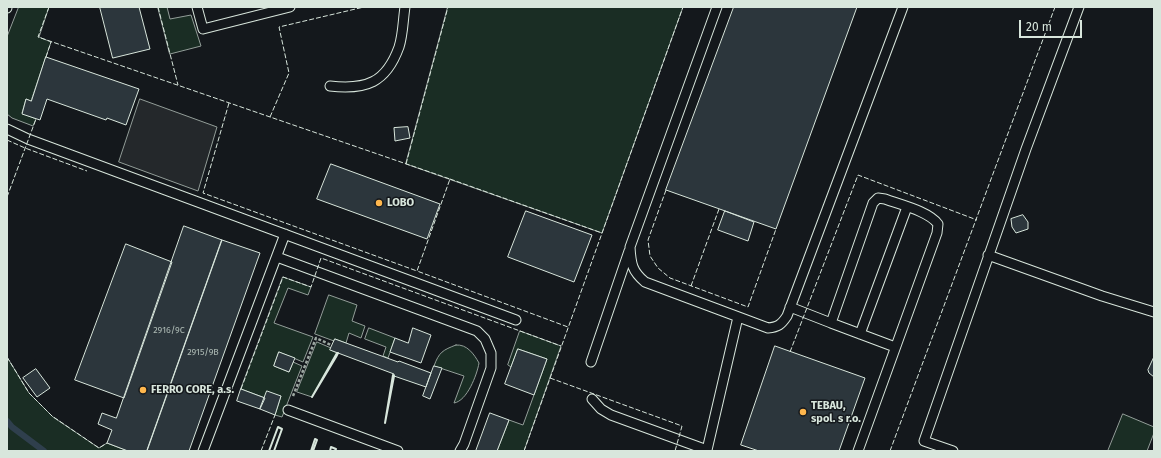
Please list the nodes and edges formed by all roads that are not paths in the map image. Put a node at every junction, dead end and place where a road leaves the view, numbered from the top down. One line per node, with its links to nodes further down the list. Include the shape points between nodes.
1 (197, 7): 2 (lane, via 203,29)
2 (290, 7)
3 (405, 7): 7 (lane, via 399,46 388,69 377,80 364,85 348,88)
4 (717, 7): 11 (lane)
5 (903, 7): 14 (lane)
6 (1079, 7): 12 (lane)
7 (330, 86)
8 (7, 129): 10 (lane)
9 (907, 207): 18 (lane, via 878,198 873,204); 19 (lane); 20 (lane, via 934,218 938,224 937,233)
10 (285, 234): 13 (lane); 17 (lane)
11 (630, 247): 16 (lane, via 631,264 637,275 645,282); 21 (lane)
12 (988, 255): 15 (lane); 29 (lane, via 924,440)
13 (277, 257): 24 (lane); 26 (lane, via 477,331 485,339 490,353 491,368)
14 (790, 307): 16 (lane, via 783,323 777,327 768,328); 18 (lane)
15 (1154, 312)
16 (738, 317): 27 (lane)
17 (516, 320)
18 (831, 323): 19 (lane)
19 (860, 334): 20 (lane)
20 (895, 347): 28 (lane)
21 (590, 362)
22 (592, 399): 27 (lane, via 611,415)
23 (288, 410): 25 (lane)
24 (203, 451)
25 (398, 451)
26 (460, 451)
27 (708, 451)
28 (858, 451)
29 (954, 451)

